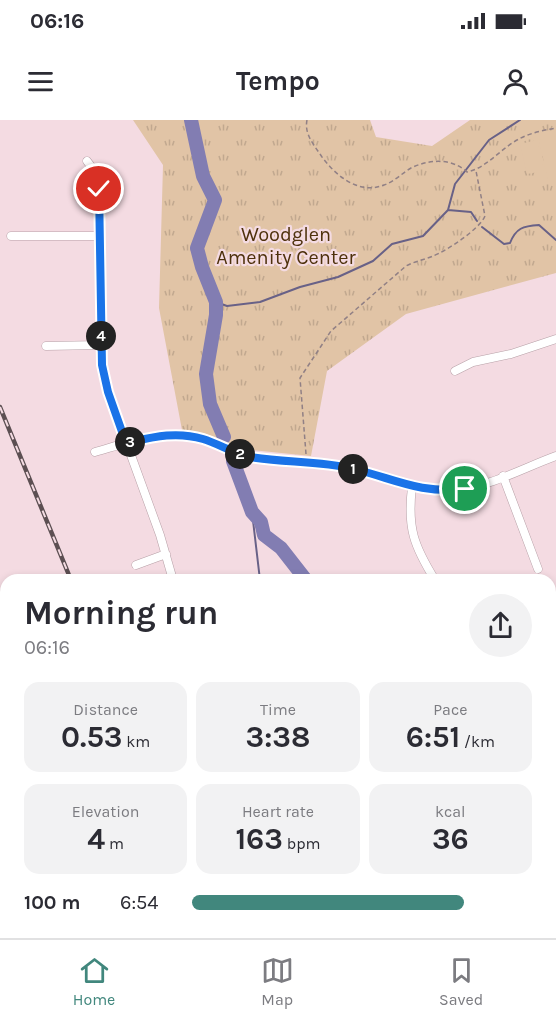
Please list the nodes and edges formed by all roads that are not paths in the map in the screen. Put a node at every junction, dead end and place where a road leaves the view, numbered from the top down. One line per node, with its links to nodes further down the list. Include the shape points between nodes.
1 (87, 161): 3 (street, via 97,178)
2 (11, 236): 3 (street)
3 (100, 236): 5 (street)
4 (556, 339): 7 (street, via 473,362)
5 (101, 345): 6 (street); 8 (street, via 108,392)
6 (46, 346)
7 (455, 371)
8 (126, 443): 9 (street); 12 (street, via 183,435 249,457 338,465); 13 (street)
9 (95, 452)
10 (556, 456): 11 (street)
11 (503, 476): 12 (street, via 465,489); 15 (street)
12 (412, 487): 17 (street, via 412,534)
13 (166, 554): 14 (street); 16 (street)
14 (136, 565)
15 (538, 569)
16 (171, 574)
17 (432, 574)

